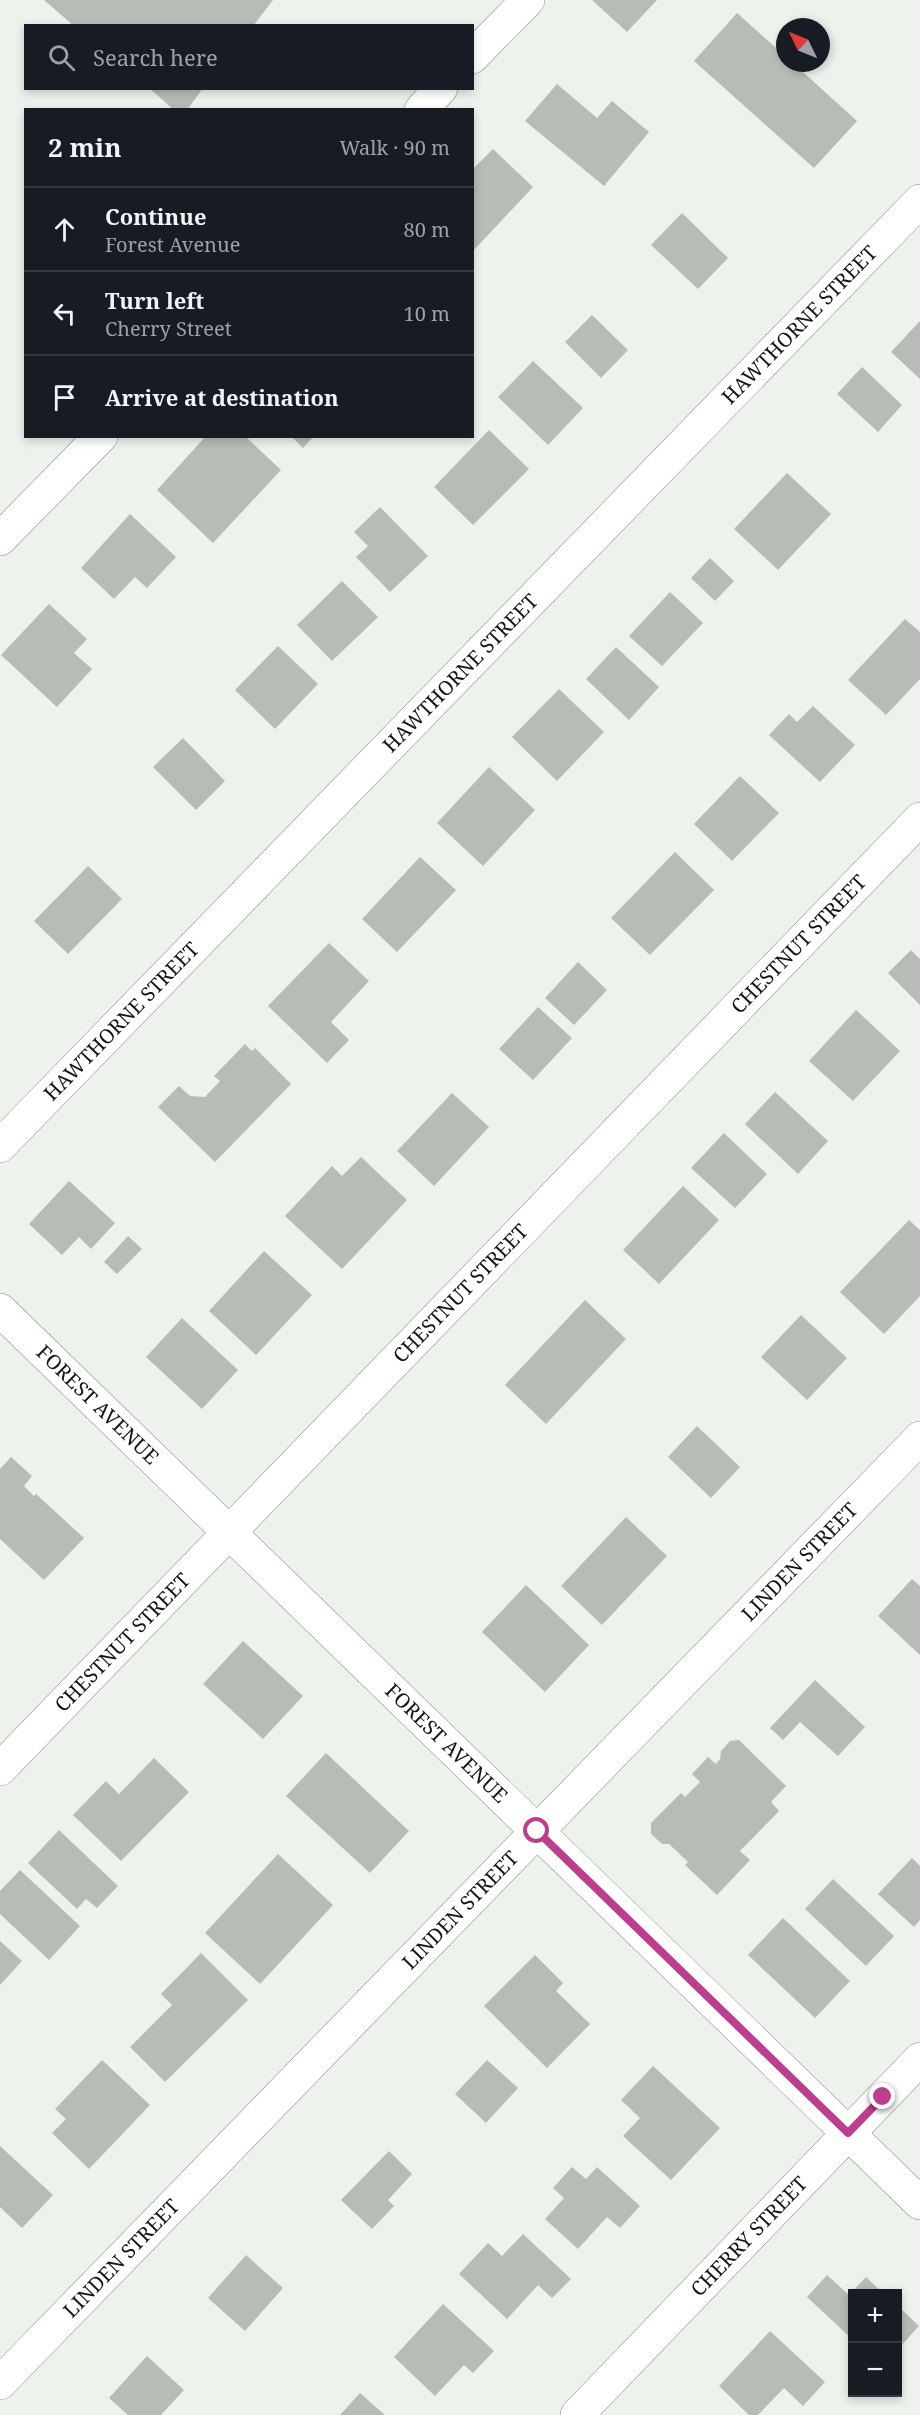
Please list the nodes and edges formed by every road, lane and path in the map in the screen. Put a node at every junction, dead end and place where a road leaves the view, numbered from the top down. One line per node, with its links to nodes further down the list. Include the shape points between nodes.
1 (528, 0): 2 (street)
2 (474, 55)
3 (439, 90): 4 (street)
4 (423, 108)
5 (920, 201): 9 (street, HAWTHORNE STREET)
6 (99, 438): 7 (street)
7 (0, 539)
8 (920, 819): 12 (street, CHESTNUT STREET)
9 (0, 1146)
10 (0, 1310): 12 (street, FOREST AVENUE)
11 (920, 1438): 14 (street, LINDEN STREET)
12 (229, 1533): 13 (street, CHESTNUT STREET); 14 (street, FOREST AVENUE)
13 (0, 1769)
14 (537, 1831): 16 (street, FOREST AVENUE); 18 (street, LINDEN STREET)
15 (920, 2059): 16 (street, CHERRY STREET)
16 (848, 2133): 17 (street, FOREST AVENUE); 19 (street, CHERRY STREET)
17 (920, 2203)
18 (0, 2383)
19 (577, 2415)

